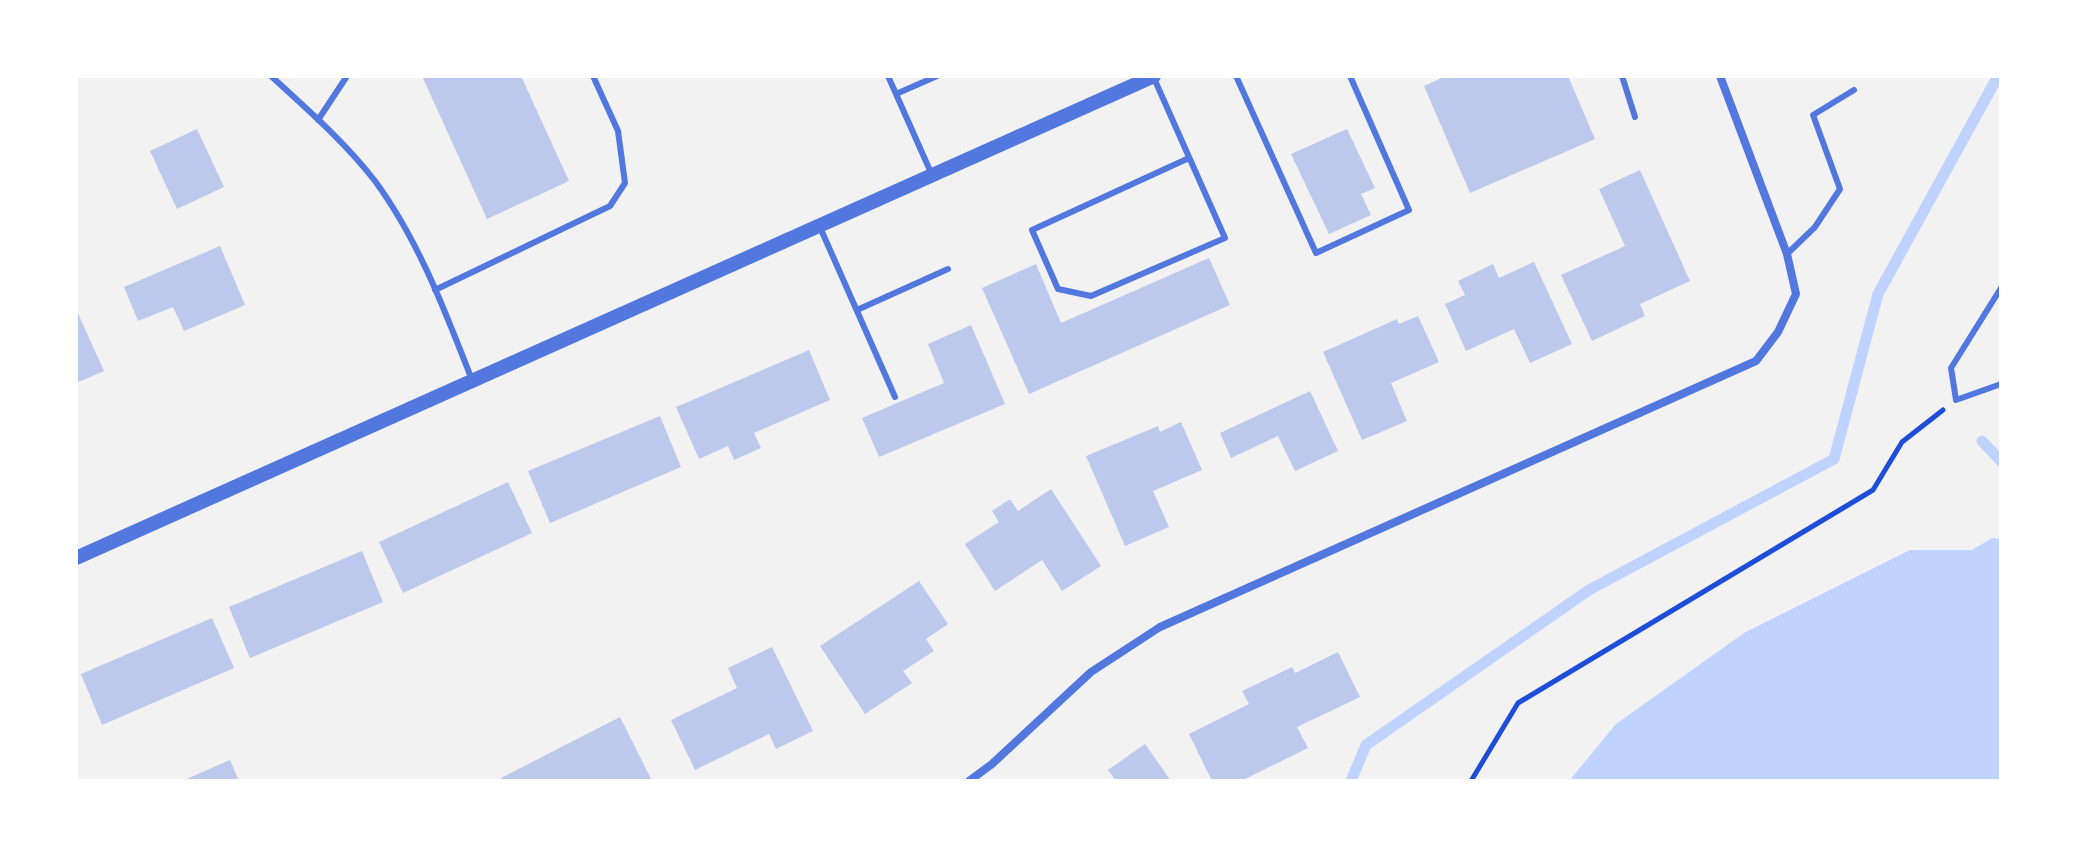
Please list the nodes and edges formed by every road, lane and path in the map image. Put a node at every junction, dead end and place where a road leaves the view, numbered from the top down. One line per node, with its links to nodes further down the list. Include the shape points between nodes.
1 (271, 76): 14 (lane)
2 (347, 76): 14 (lane)
3 (593, 76): 21 (lane, via 618,131 625,183 610,206)
4 (888, 76): 12 (lane)
5 (937, 76): 12 (lane)
6 (1236, 76): 7 (lane, via 1316,253 1409,210)
7 (1350, 76)
8 (1622, 76): 13 (lane)
9 (1720, 76): 18 (street)
10 (1148, 77): 15 (lane); 16 (street)
11 (1854, 90): 18 (lane, via 1813,115 1840,189 1815,227)
12 (896, 94): 16 (lane)
13 (1635, 117)
14 (318, 120): 21 (lane, via 375,181 418,250)
15 (1189, 158): 15 (lane, via 1225,238 1091,296 1058,289 1032,230)
16 (932, 175): 17 (street)
17 (819, 225): 22 (lane); 23 (street)
18 (1787, 254): 28 (street, via 1796,294 1778,332 1756,361 1160,627 1091,672)
19 (948, 269): 22 (lane)
20 (2001, 288): 26 (lane, via 1951,368)
21 (435, 290): 23 (lane)
22 (857, 310): 25 (lane)
23 (472, 380): 27 (street)
24 (2001, 384): 26 (lane)
25 (895, 397)
26 (1956, 400): 29 (path, via 1902,442 1873,490 1518,703)
27 (76, 558)
28 (969, 781)
29 (1471, 781)

